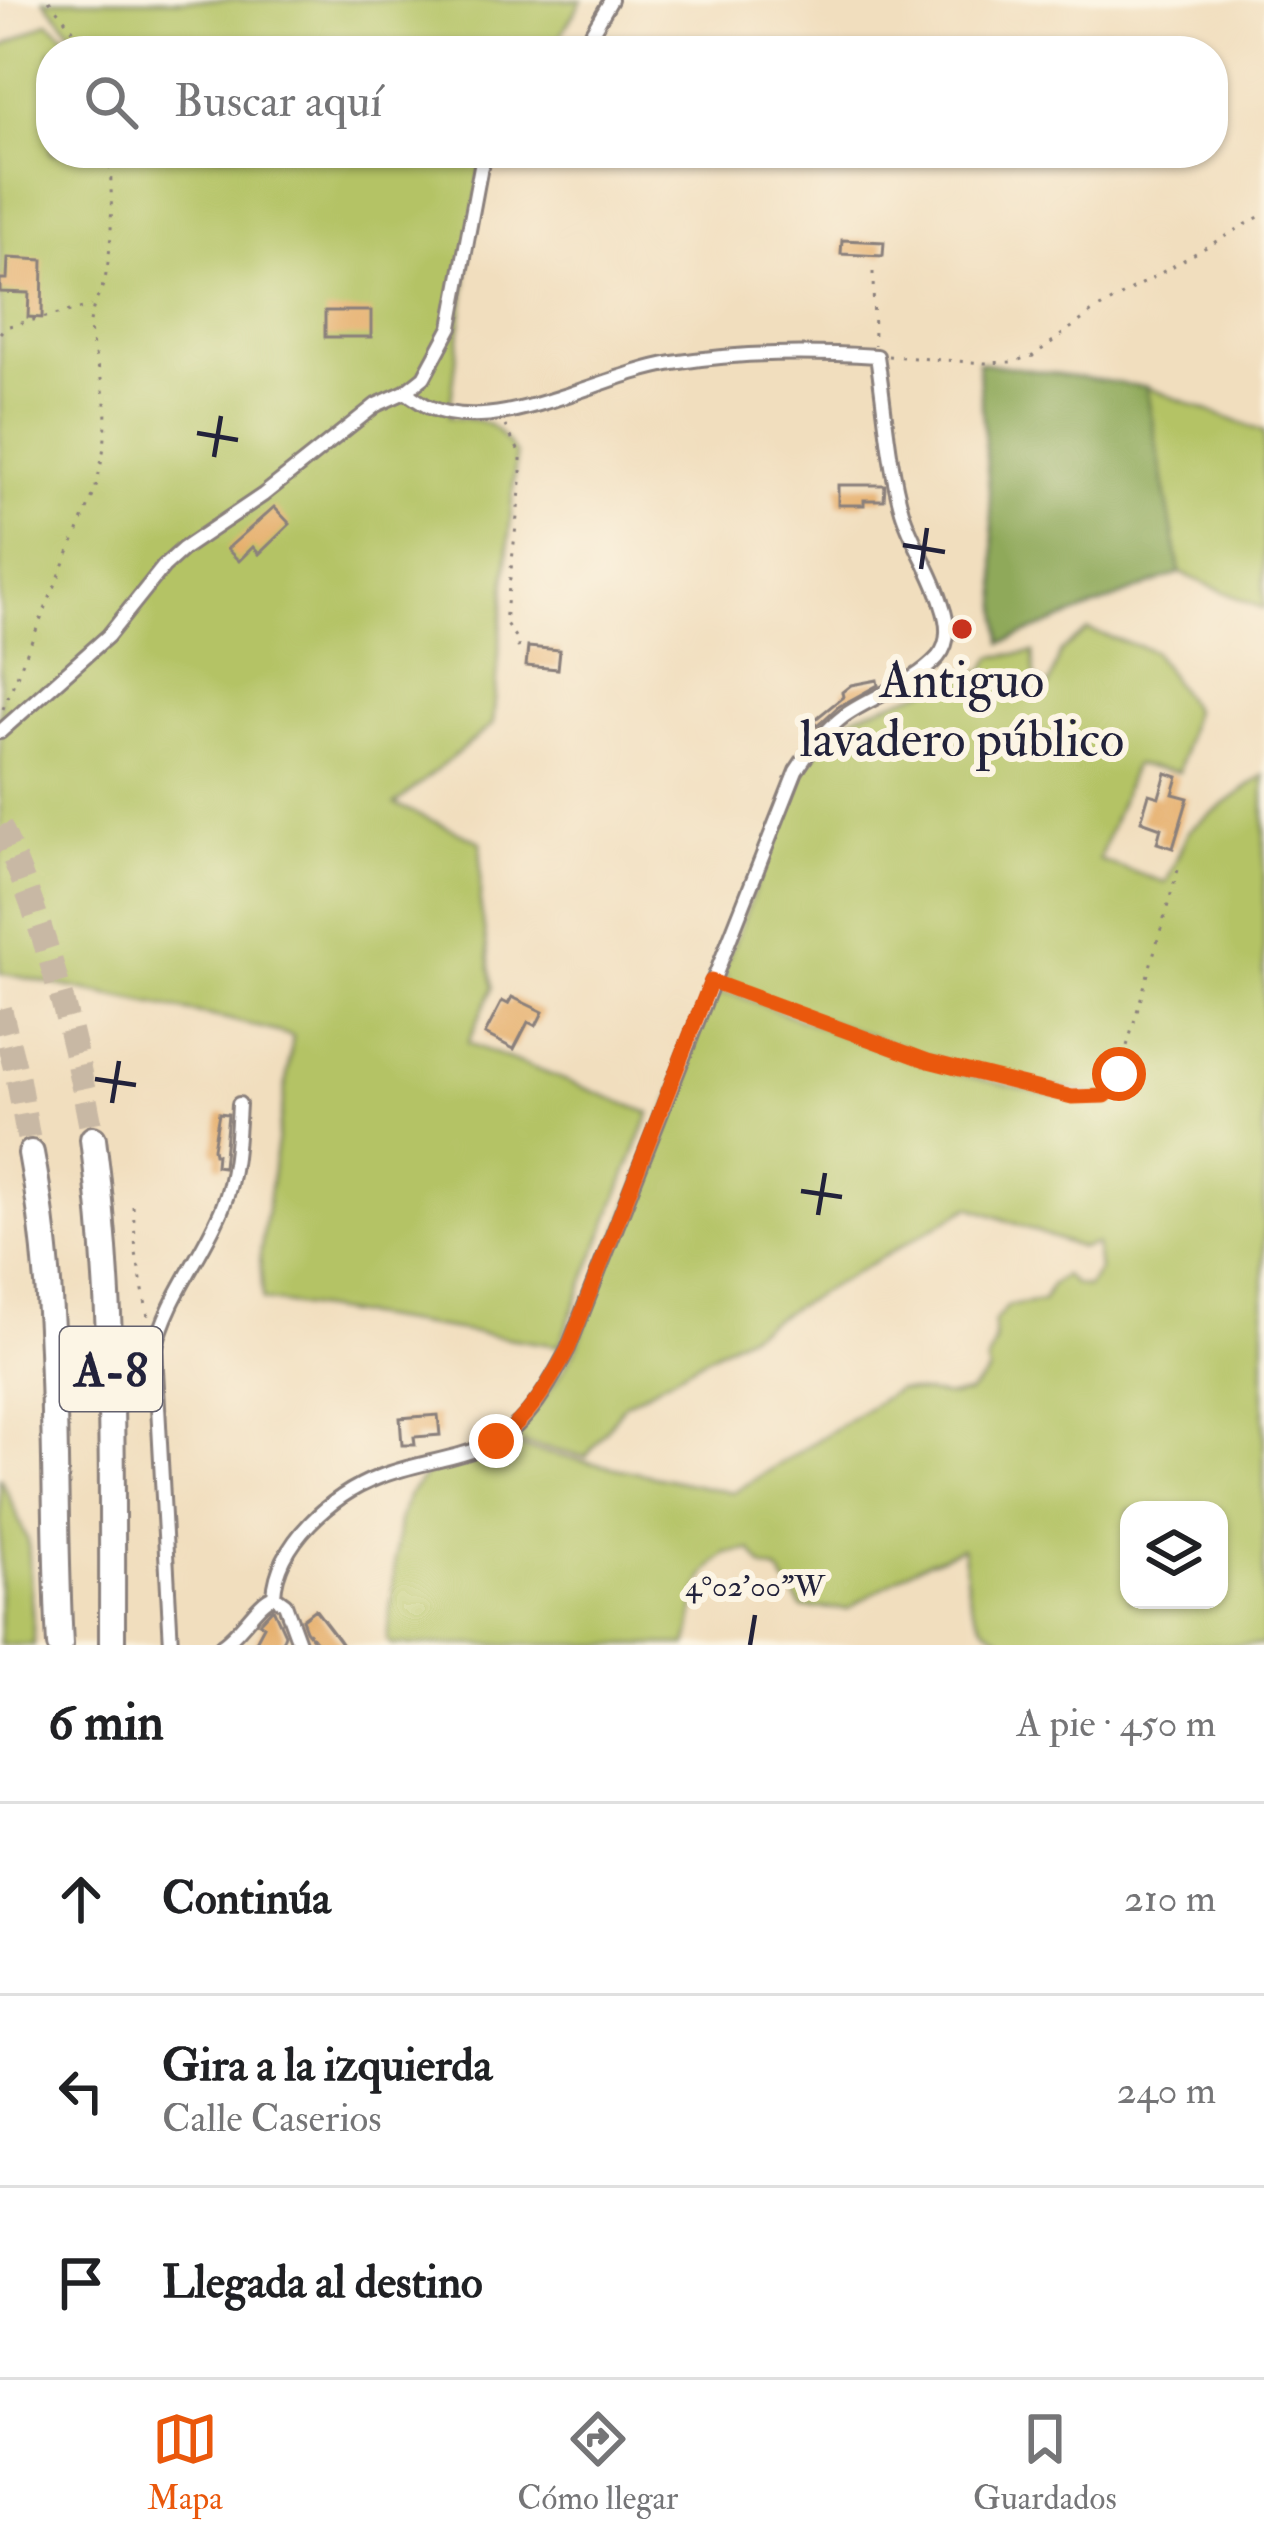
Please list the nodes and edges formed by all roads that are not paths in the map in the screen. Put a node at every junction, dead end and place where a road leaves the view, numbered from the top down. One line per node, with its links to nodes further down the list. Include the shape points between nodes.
1 (611, 0): 2 (street)
2 (590, 36)
3 (481, 168): 4 (street, via 451,327 424,377)
4 (406, 392): 5 (street, via 376,405 183,549 108,636); 9 (street, via 433,409 487,416 639,368 746,353 878,356 900,505 941,601 946,643 926,668 845,716 796,772 550,1383 496,1441 349,1492 291,1546)
5 (1, 726)
6 (239, 1104): 12 (street, via 224,1206 157,1341)
7 (92, 1139): 11 (highway, A-8, via 110,1321)
8 (31, 1153): 10 (highway, A-8, via 52,1333)
9 (274, 1596): 13 (street); 14 (street, via 285,1604)
10 (60, 1645)
11 (114, 1645)
12 (172, 1645)
13 (222, 1645)
14 (299, 1645)

